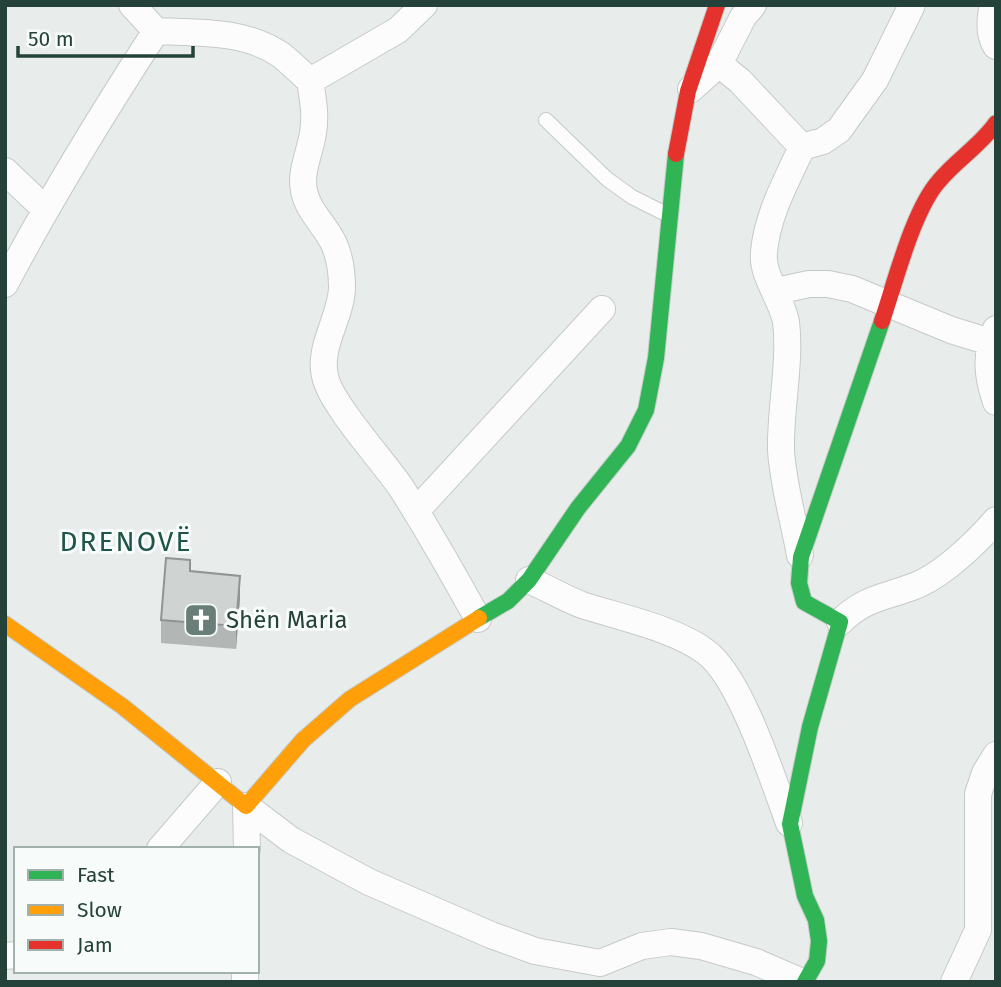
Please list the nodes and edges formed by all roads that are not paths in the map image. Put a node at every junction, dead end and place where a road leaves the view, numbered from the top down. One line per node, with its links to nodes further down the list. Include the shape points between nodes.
1 (131, 5): 7 (street)
2 (424, 5): 10 (street, via 398,30)
3 (717, 5): 11 (street)
4 (753, 5): 9 (street)
5 (912, 5): 14 (street, via 875,80 839,130)
6 (993, 5): 8 (street, via 990,18)
7 (156, 31): 10 (street, via 230,35 259,44); 16 (street)
8 (996, 46)
9 (719, 64): 11 (street); 14 (street, via 740,80)
10 (310, 80): 24 (street, via 315,110 304,191 313,215 332,241 342,289 324,359 325,377 334,397)
11 (688, 92): 17 (street, via 677,140)
12 (546, 120): 17 (lane, via 607,179)
13 (996, 123): 20 (street, via 938,181 920,211)
14 (802, 147): 19 (street, via 765,241 763,257)
15 (5, 171): 16 (street)
16 (45, 209): 18 (street)
17 (670, 216): 27 (street, via 656,358 646,410 628,446)
18 (5, 284)
19 (776, 291): 20 (street, via 828,284); 26 (street, via 786,326 781,451)
20 (888, 304): 22 (street, via 951,330); 26 (street)
21 (602, 309): 24 (street)
22 (993, 336): 23 (street, via 987,365)
23 (996, 402)
24 (416, 511): 28 (street)
25 (996, 520): 29 (street, via 964,553 938,571 914,586 862,604)
26 (801, 557): 29 (street, via 799,583 804,602)
27 (529, 580): 28 (street, via 508,601); 34 (street, via 578,603 685,639 707,652 722,668 746,712)
28 (478, 619): 33 (street, via 325,719)
29 (840, 621): 34 (street, via 810,727)
30 (5, 624): 32 (street, via 122,706)
31 (996, 755): 39 (street, via 978,794 978,930)
32 (218, 782): 33 (street); 35 (street)
33 (246, 806): 36 (street); 37 (street, via 291,840 404,898 535,951)
34 (790, 824): 38 (street, via 819,941 817,961)
35 (162, 847)
36 (247, 847)
37 (604, 972): 38 (street, via 642,946 671,942 756,962)
38 (803, 982)
39 (954, 982)

